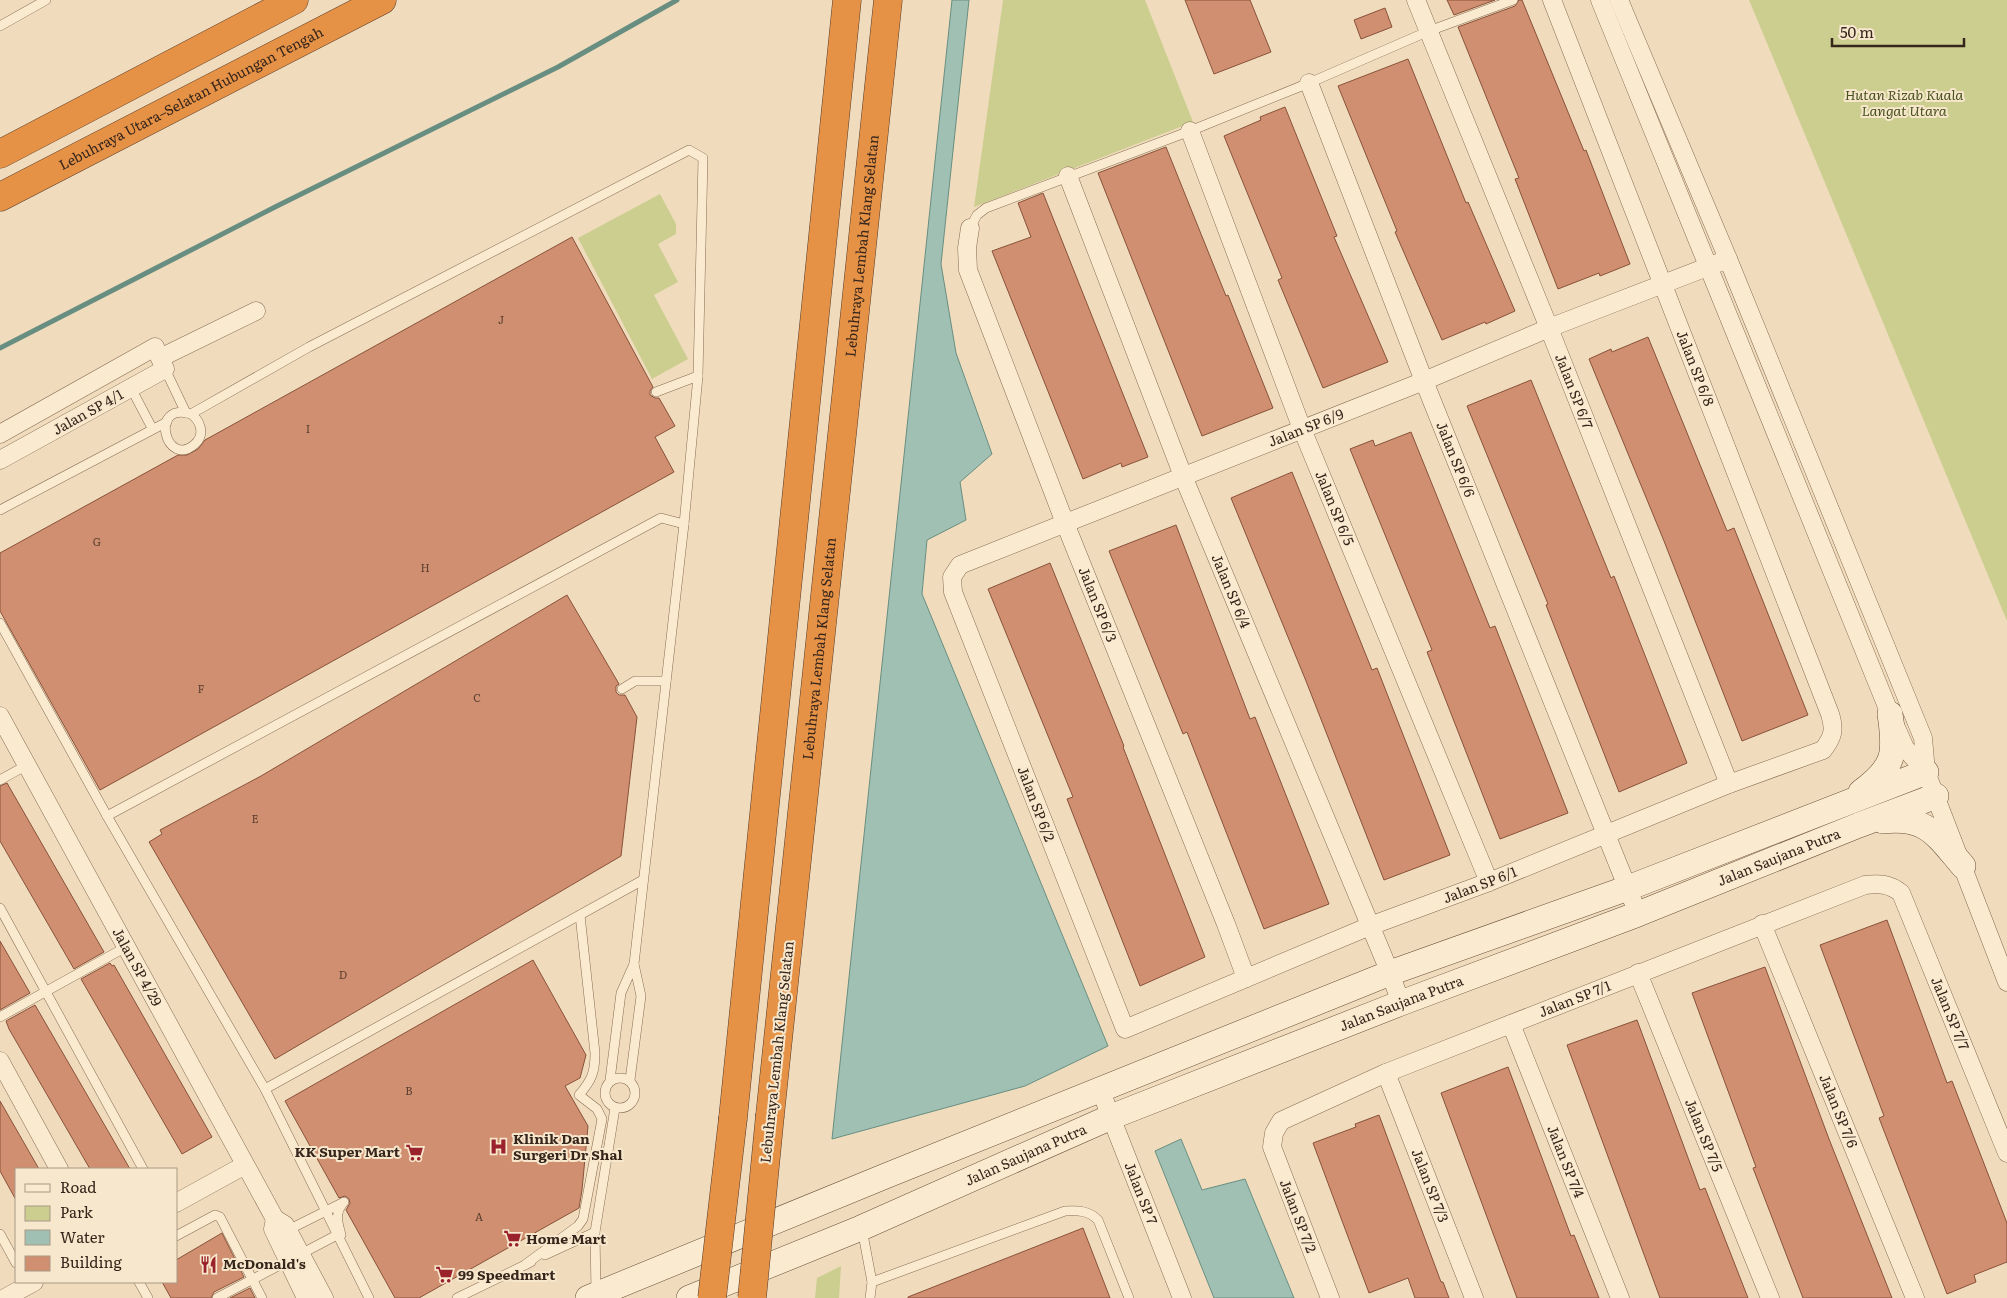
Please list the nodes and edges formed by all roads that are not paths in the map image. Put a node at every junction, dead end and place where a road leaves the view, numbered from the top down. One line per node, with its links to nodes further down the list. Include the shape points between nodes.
1 (46, 0): 11 (lane)
2 (294, 0): 15 (highway)
3 (382, 0): 17 (highway, Lebuhraya Utara–Selatan Hubungan Tengah)
4 (847, 0): 115 (highway, bridge)
5 (888, 0): 116 (highway, Lebuhraya Lembah Klang Selatan, bridge)
6 (1416, 0): 12 (street, Jalan SP 6/7)
7 (1513, 0): 12 (lane)
8 (1552, 0): 21 (street, Jalan SP 6/8)
9 (1600, 0): 20 (street)
10 (1619, 0): 19 (street)
11 (0, 26)
12 (1429, 31): 13 (lane); 23 (street, Jalan SP 6/7)
13 (1309, 83): 14 (lane); 26 (street, Jalan SP 6/6)
14 (1190, 131): 16 (lane); 32 (street, Jalan SP 6/5)
15 (0, 154)
16 (1068, 176): 18 (lane, via 986,208 977,215); 35 (street, Jalan SP 6/4)
17 (0, 198)
18 (970, 228): 37 (street, Jalan SP 6/3, via 968,270)
19 (1728, 260): 20 (street, Jalan SP 6/9); 47 (street, via 1923,738)
20 (1709, 268): 21 (street, Jalan SP 6/9); 43 (street)
21 (1663, 285): 23 (street, Jalan SP 6/9); 45 (street, Jalan SP 6/8, via 1830,714 1834,728)
22 (256, 311): 24 (street, Jalan SP 4/1)
23 (1549, 328): 26 (street, Jalan SP 6/9); 49 (street, Jalan SP 6/7)
24 (163, 363): 27 (street, Jalan SP 4/1); 29 (lane); 33 (street, Jalan SP 4/1, via 155,347)
25 (698, 376): 28 (lane); 29 (lane, via 703,158 689,150); 38 (lane)
26 (1424, 381): 32 (street, Jalan SP 6/9); 54 (street, Jalan SP 6/6)
27 (131, 388): 31 (lane); 34 (street, Jalan SP 4/1)
28 (656, 392)
29 (188, 413): 30 (lane, via 174,414); 30 (lane, via 199,422 200,433 196,443 185,449 170,443 165,434)
30 (166, 422): 31 (lane)
31 (152, 428): 36 (lane)
32 (1302, 429): 35 (street, Jalan SP 6/9); 57 (street, Jalan SP 6/5)
33 (0, 434)
34 (0, 460)
35 (1183, 476): 37 (street, Jalan SP 6/9); 64 (street, Jalan SP 6/4)
36 (0, 510)
37 (1066, 523): 39 (street, Jalan SP 6/9, via 960,565); 69 (street, Jalan SP 6/3)
38 (684, 524): 41 (lane); 52 (lane, via 661,518)
39 (952, 577): 75 (street, Jalan SP 6/2, via 953,592)
40 (0, 623): 52 (lane)
41 (666, 681): 42 (lane, via 636,682); 56 (lane)
42 (622, 689)
43 (1890, 714): 47 (street, via 1905,748); 51 (main road, via 1894,742 1891,761 1878,780)
44 (0, 716): 46 (street, Jalan SP 4/29)
45 (1832, 737): 49 (street, Jalan SP 6/1, via 1823,750)
46 (27, 765): 48 (lane); 65 (street, Jalan SP 4/29)
47 (1926, 772): 50 (street); 51 (main road, Jalan Saujana Putra)
48 (0, 780)
49 (1729, 784): 54 (street, Jalan SP 6/1)
50 (1936, 796): 53 (main road, Jalan Saujana Putra); 55 (street)
51 (1849, 800): 59 (main road, Jalan Saujana Putra)
52 (107, 816): 80 (lane)
53 (1859, 824): 55 (main road, via 1896,820 1920,822 1937,835); 61 (main road, Jalan Saujana Putra)
54 (1606, 835): 57 (street, Jalan SP 6/1); 59 (street, Jalan SP 6/6)
55 (1963, 866): 70 (street)
56 (643, 880): 62 (lane); 66 (lane)
57 (1489, 882): 64 (street, Jalan SP 6/1)
58 (1884, 884): 63 (street, Jalan SP 7/1, via 1866,884); 85 (street, Jalan SP 7/7, via 1901,893)
59 (1628, 888): 61 (street, Jalan SP 6/6); 67 (main road, Jalan Saujana Putra)
60 (0, 908): 71 (lane)
61 (1638, 914): 72 (main road, Jalan Saujana Putra)
62 (580, 915): 80 (lane); 100 (lane, via 595,1070 579,1095 598,1109 602,1119 583,1219)
63 (1762, 924): 68 (street, Jalan SP 7/1); 124 (street, Jalan SP 7/6)
64 (1370, 926): 67 (street, Jalan SP 6/4); 69 (street, Jalan SP 6/1)
65 (126, 948): 71 (lane); 86 (street, Jalan SP 4/29)
66 (634, 964): 78 (lane, via 621,993); 79 (lane, via 641,996)
67 (1390, 973): 72 (street, Jalan SP 6/4); 81 (main road, Jalan Saujana Putra)
68 (1638, 973): 74 (street, Jalan SP 7/1); 123 (street, Jalan SP 7/5)
69 (1246, 978): 75 (street, Jalan SP 6/1)
70 (2007, 982)
71 (46, 992): 73 (lane); 88 (lane)
72 (1401, 1003): 83 (main road, Jalan Saujana Putra)
73 (0, 1017)
74 (1511, 1024): 77 (street, Jalan SP 7/1); 122 (street, Jalan SP 7/4)
75 (1125, 1030)
76 (0, 1061): 87 (street)
77 (1386, 1073): 84 (street, Jalan SP 7/1, via 1281,1121); 121 (street, Jalan SP 7/3)
78 (610, 1080): 79 (lane, via 620,1077); 82 (lane, via 605,1088 605,1098)
79 (630, 1080): 82 (lane, via 635,1090 633,1100 626,1107)
80 (265, 1089): 90 (lane)
81 (1100, 1089): 83 (street, Jalan SP 7); 105 (main road, Jalan Saujana Putra)
82 (615, 1108): 93 (lane)
83 (1111, 1117): 92 (main road, Jalan Saujana Putra); 119 (street, Jalan SP 7)
84 (1274, 1133): 120 (street, Jalan SP 7/2, via 1272,1147)
85 (2007, 1153)
86 (245, 1165): 89 (street); 91 (street, Jalan SP 4/29)
87 (58, 1168)
88 (141, 1168)
89 (178, 1202)
90 (325, 1211): 91 (lane); 96 (lane); 97 (lane, via 344,1202 337,1216)
91 (280, 1228): 98 (street, Jalan SP 4/29)
92 (861, 1228): 102 (lane); 114 (main road, Jalan Saujana Putra)
93 (595, 1232): 100 (lane); 105 (lane)
94 (0, 1234): 99 (lane)
95 (178, 1235): 101 (lane, via 215,1215 220,1216)
96 (337, 1235): 97 (lane); 98 (lane)
97 (344, 1248): 112 (lane)
98 (294, 1257): 101 (lane); 110 (street); 111 (street)
99 (15, 1261)
100 (526, 1264): 113 (lane)
101 (253, 1279): 108 (lane); 109 (lane)
102 (872, 1282): 117 (lane); 118 (lane, via 1066,1211 1077,1210 1092,1214 1098,1220)
103 (30, 1283): 106 (street)
104 (140, 1283): 107 (lane)
105 (592, 1296)
106 (5, 1298)
107 (148, 1298)
108 (218, 1298)
109 (262, 1298)
110 (306, 1298)
111 (324, 1298)
112 (369, 1298)
113 (457, 1298)
114 (689, 1298)
115 (712, 1298)
116 (752, 1298)
117 (870, 1298)
118 (1129, 1298)
119 (1182, 1298)
120 (1330, 1298)
121 (1474, 1298)
122 (1620, 1298)
123 (1770, 1298)
124 (1915, 1298)

